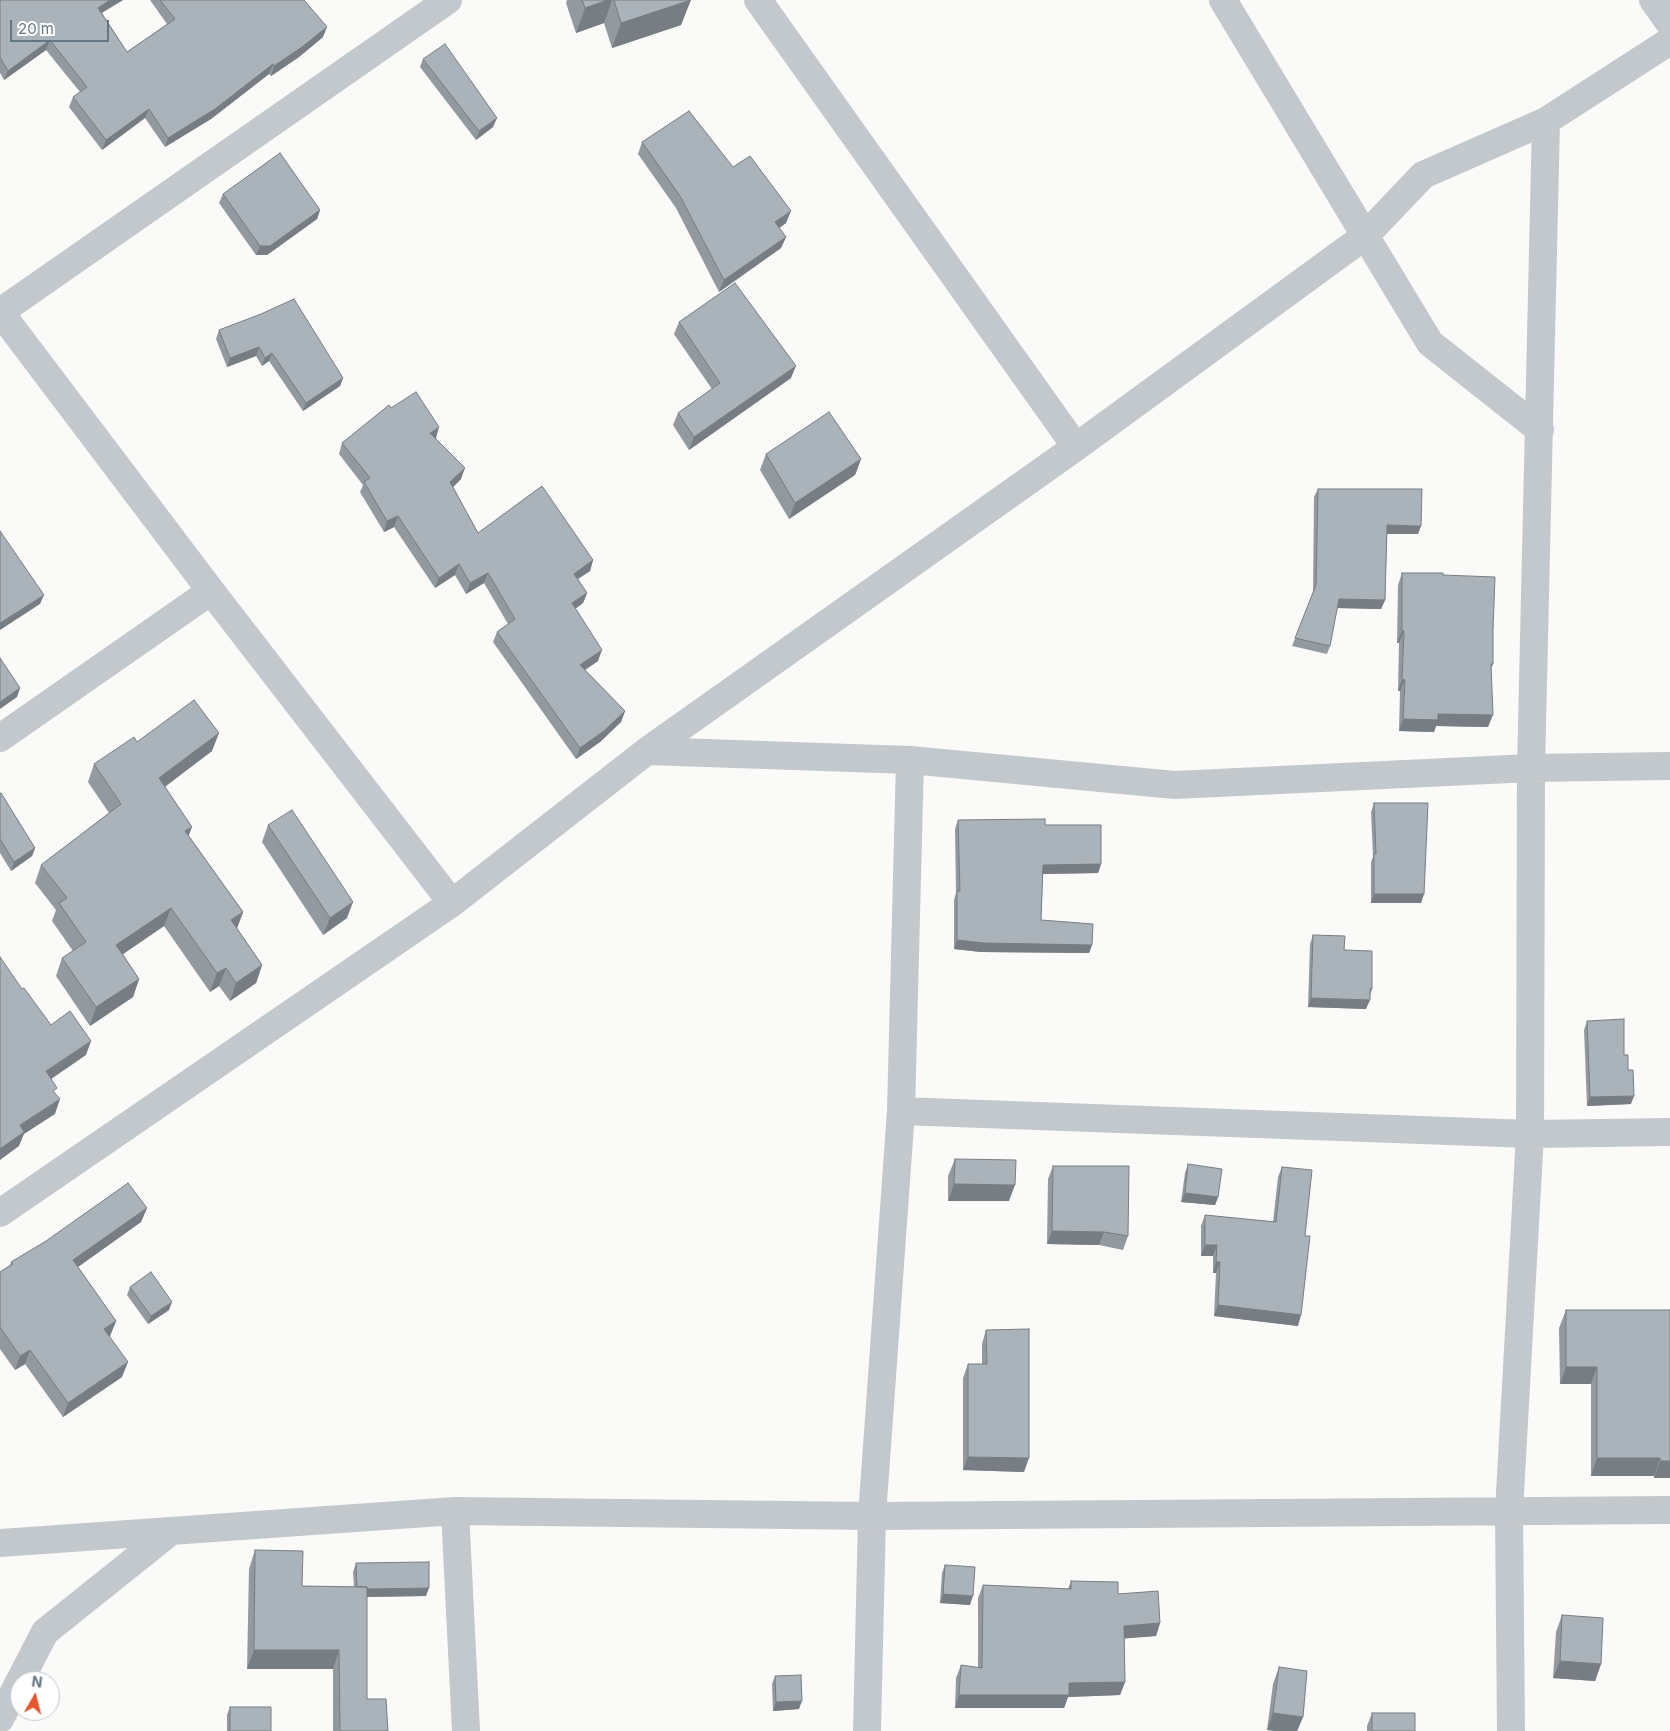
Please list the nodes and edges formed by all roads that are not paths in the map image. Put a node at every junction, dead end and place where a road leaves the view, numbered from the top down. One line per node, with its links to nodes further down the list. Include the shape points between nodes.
1 (448, 0): 9 (street)
2 (758, 0): 11 (street)
3 (1223, 0): 8 (street)
4 (1653, 0): 5 (street)
5 (1670, 24)
6 (1670, 41): 7 (street)
7 (1546, 121): 8 (street, via 1423,175); 10 (street)
8 (1365, 236): 10 (street, via 1430,343); 11 (street)
9 (0, 312): 12 (street)
10 (1540, 430): 17 (street)
11 (1076, 447): 14 (street)
12 (211, 591): 13 (street); 18 (street)
13 (0, 738)
14 (647, 750): 15 (street); 18 (street)
15 (910, 760): 17 (street, via 1175,786); 19 (street)
16 (1670, 766): 17 (street)
17 (1531, 768): 21 (street)
18 (452, 903): 22 (street)
19 (901, 1111): 21 (street); 26 (street)
20 (1670, 1132): 21 (street)
21 (1530, 1134): 25 (street)
22 (0, 1213)
23 (1670, 1510): 25 (street)
24 (455, 1511): 26 (street); 27 (street); 30 (street)
25 (1509, 1511): 26 (street); 32 (street)
26 (872, 1516): 31 (street)
27 (170, 1532): 28 (street); 29 (street, via 45,1632)
28 (0, 1542)
29 (0, 1719)
30 (466, 1731)
31 (867, 1731)
32 (1511, 1731)

